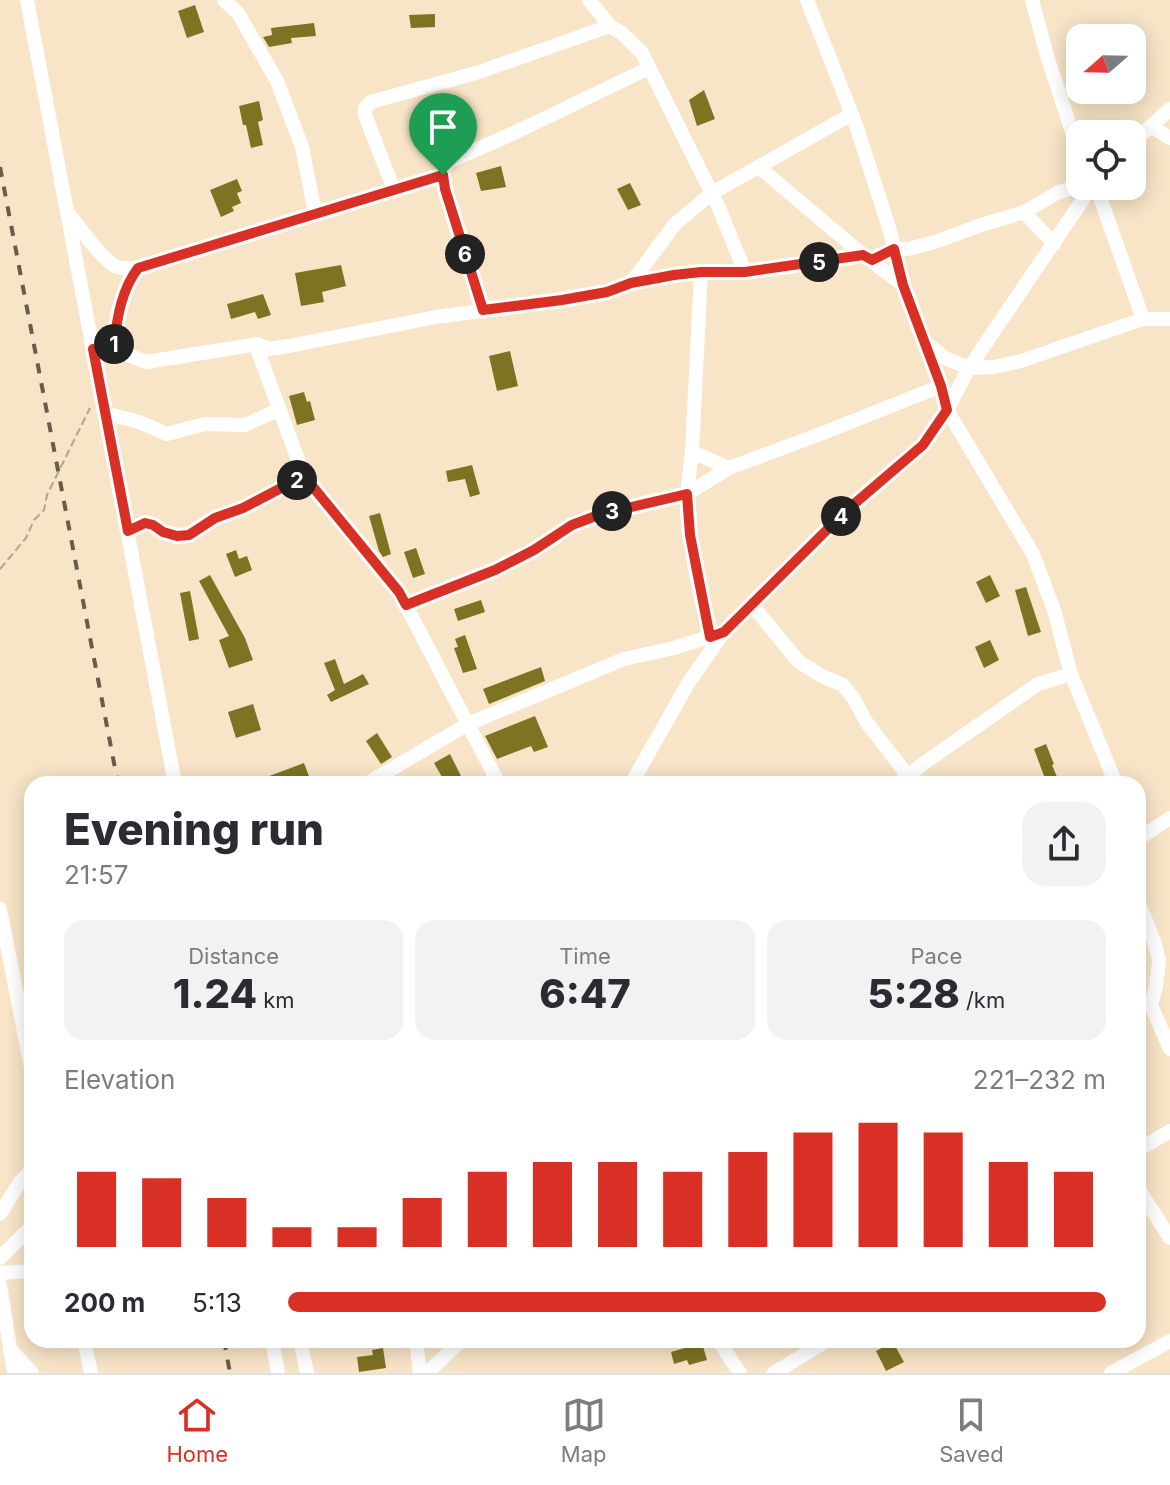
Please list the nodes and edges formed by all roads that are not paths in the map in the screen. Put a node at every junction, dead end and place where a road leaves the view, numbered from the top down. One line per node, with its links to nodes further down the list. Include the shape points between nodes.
1 (27, 0): 21 (street)
2 (224, 0): 23 (street, via 238,13 277,81 302,147)
3 (589, 0): 6 (street)
4 (807, 0): 9 (street)
5 (1032, 0): 10 (street)
6 (610, 26): 7 (street, via 642,53); 16 (street, via 479,72 371,102 365,115)
7 (649, 68): 15 (street, via 453,160 444,166); 18 (street)
8 (1170, 109): 11 (street)
9 (852, 114): 14 (street); 25 (street)
10 (1068, 120)
11 (1151, 126): 12 (street); 13 (street)
12 (1146, 130)
13 (1170, 138)
14 (759, 167): 18 (street); 26 (street)
15 (443, 175): 16 (street); 32 (street)
16 (394, 190): 23 (street)
17 (1066, 190): 22 (street)
18 (712, 193): 29 (street); 30 (street, via 675,224)
19 (1084, 200): 24 (street)
20 (1099, 200): 33 (street)
21 (67, 212): 27 (street, via 102,255 118,267); 37 (street)
22 (1024, 212): 24 (street); 25 (street, via 935,242)
23 (315, 213): 27 (street)
24 (1054, 244): 39 (street)
25 (894, 249): 26 (street); 31 (street)
26 (867, 258): 29 (street); 31 (street)
27 (138, 268): 38 (street, via 119,310)
28 (701, 272): 29 (street); 30 (street); 44 (street)
29 (745, 272)
30 (631, 283): 32 (street, via 607,292)
31 (903, 285): 35 (street)
32 (483, 310): 36 (street, via 268,349)
33 (1143, 319): 34 (street); 39 (street, via 1021,361)
34 (1170, 319)
35 (924, 342): 39 (street); 40 (street)
36 (258, 344): 38 (street, via 146,362); 41 (street)
37 (93, 349): 38 (street); 43 (street)
38 (113, 349)
39 (969, 368): 42 (street)
40 (941, 386): 42 (street); 45 (street)
41 (278, 410): 43 (street, via 245,425 205,424 167,434); 46 (street)
42 (947, 410): 49 (street, via 923,445); 52 (street, via 1033,554)
43 (105, 413): 48 (street)
44 (692, 452): 45 (street); 47 (street)
45 (729, 468): 47 (street)
46 (304, 476): 48 (street, via 189,535 177,536 145,523); 50 (street)
47 (687, 494): 50 (street, via 572,525 495,570); 51 (street, via 690,535)
48 (128, 531): 54 (street)
49 (751, 604): 51 (street); 58 (street, via 799,662 843,685)
50 (406, 605): 53 (street)
51 (717, 634): 53 (street, via 624,659); 57 (street)
52 (1071, 674): 59 (street, via 1038,684); 60 (street)
53 (468, 724): 55 (street); 56 (street)
54 (174, 776)
55 (380, 776)
56 (495, 776)
57 (636, 776)
58 (900, 776)
59 (909, 776)
60 (1113, 776)
61 (1170, 818): 62 (street)
62 (1146, 834)
63 (0, 909): 67 (street)
64 (1146, 921): 65 (street, via 1159,960 1156,987)
65 (1146, 1005)
66 (1146, 1012): 68 (street)
67 (24, 1032)
68 (1170, 1049)
69 (1170, 1131): 70 (street)
70 (1146, 1145)
71 (24, 1178): 73 (street)
72 (1146, 1200): 75 (street)
73 (0, 1214)
74 (24, 1234): 76 (street)
75 (1170, 1238)
76 (0, 1258)
77 (24, 1272): 78 (street)
78 (0, 1273)
79 (0, 1285): 89 (street)
80 (0, 1332): 89 (street)
81 (1170, 1341): 100 (street)
82 (86, 1348): 93 (street)
83 (273, 1348): 94 (street)
84 (302, 1348): 95 (street)
85 (417, 1348): 96 (street)
86 (454, 1348): 97 (street)
87 (723, 1348): 98 (street)
88 (817, 1348): 90 (street)
89 (10, 1349): 91 (street); 92 (street)
90 (790, 1368): 99 (street)
91 (14, 1373)
92 (32, 1373)
93 (91, 1373)
94 (278, 1373)
95 (307, 1373)
96 (420, 1373)
97 (427, 1373)
98 (740, 1373)
99 (774, 1373)
100 (1111, 1373)

